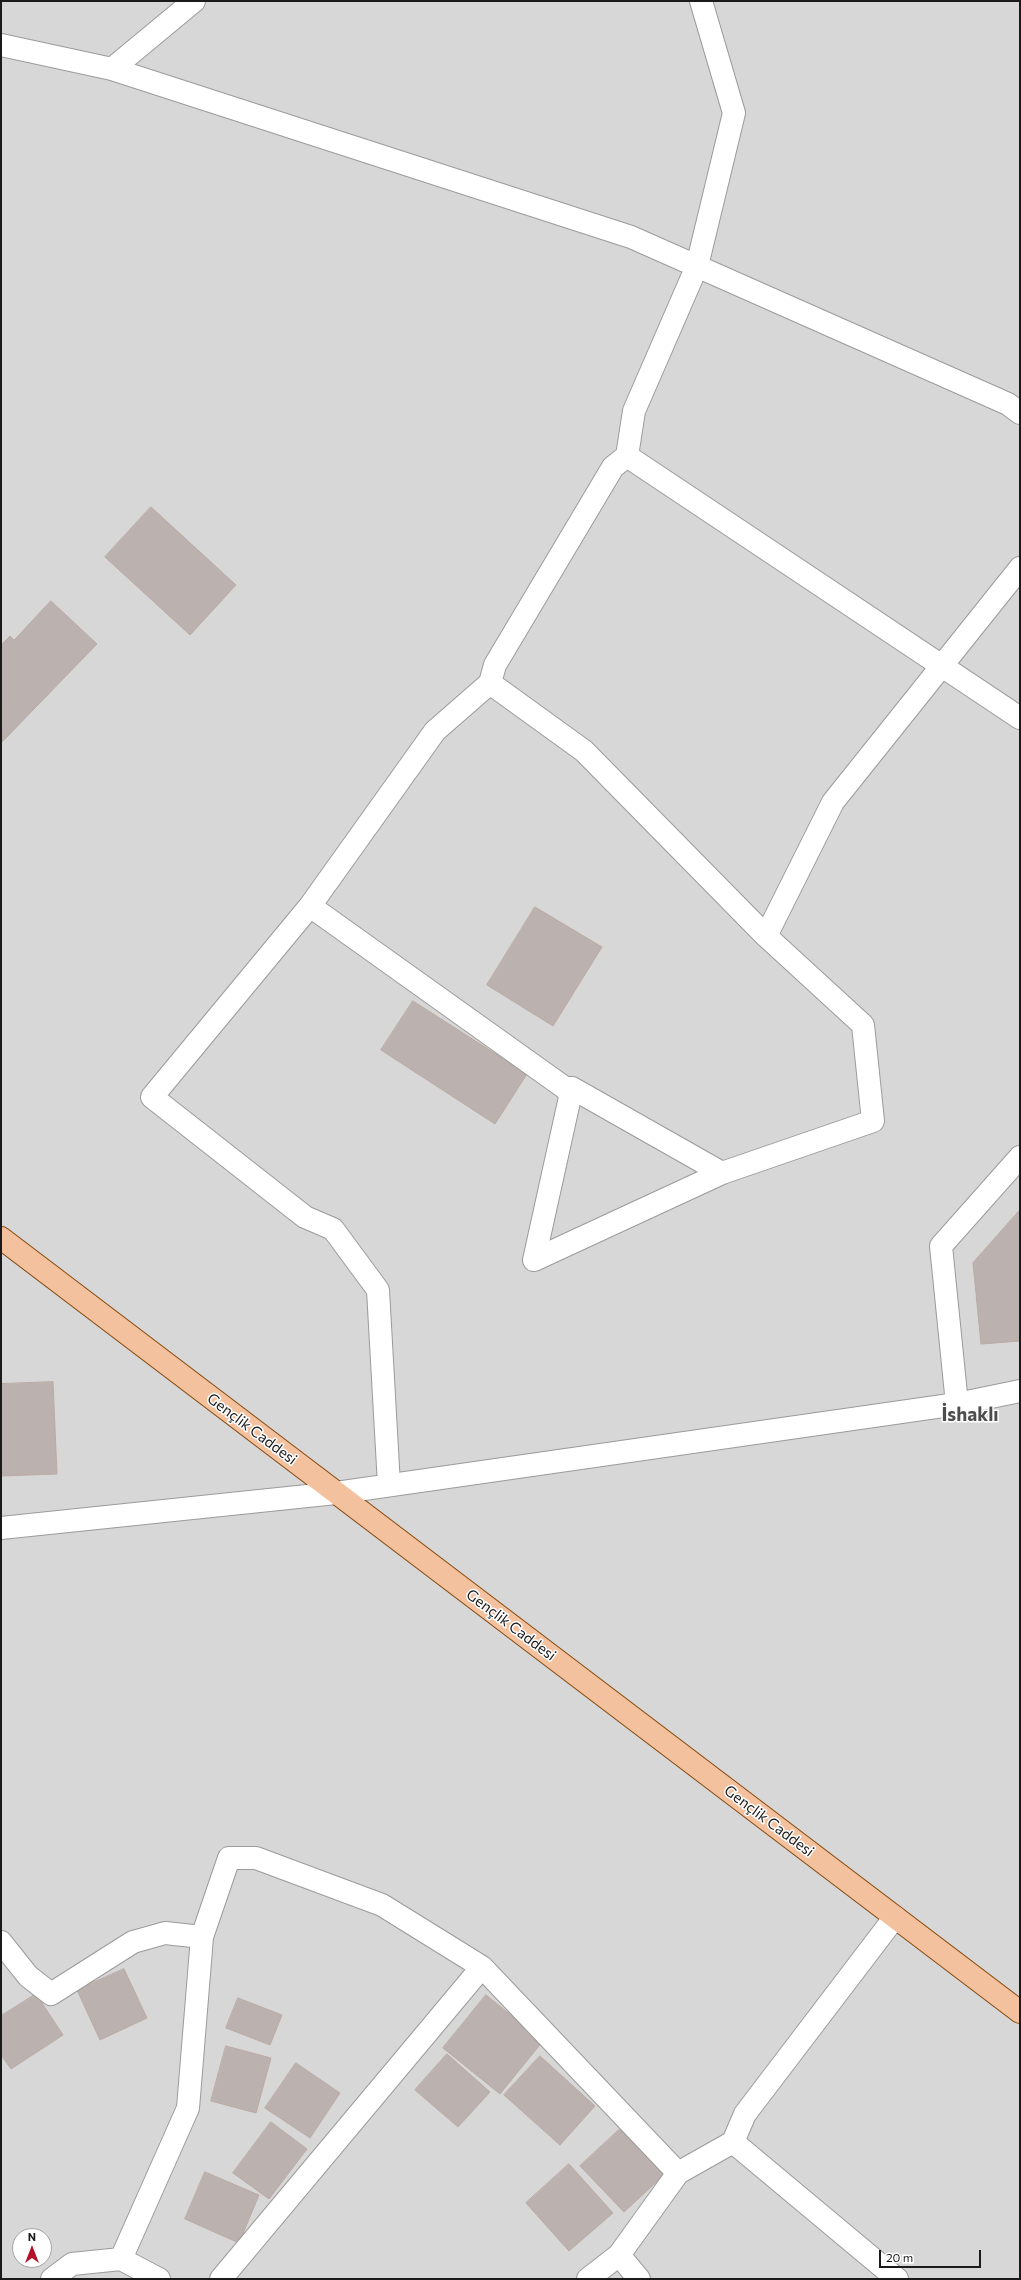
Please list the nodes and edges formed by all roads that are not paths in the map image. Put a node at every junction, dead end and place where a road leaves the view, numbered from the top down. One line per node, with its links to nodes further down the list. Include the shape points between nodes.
1 (194, 1): 4 (street)
2 (700, 1): 5 (street, via 734,113)
3 (1, 44): 4 (street)
4 (112, 69): 5 (street, via 631,237)
5 (697, 266): 6 (street); 7 (street, via 634,411)
6 (1016, 403)
7 (627, 456): 9 (street); 10 (street, via 613,467 494,665)
8 (1020, 568): 9 (street)
9 (942, 666): 11 (street); 13 (street, via 833,802)
10 (490, 683): 12 (street, via 435,731); 13 (street, via 584,752)
11 (1020, 718)
12 (310, 906): 14 (street, via 552,1079 565,1088); 20 (street, via 152,1097 305,1218 332,1229 378,1290)
13 (766, 936): 16 (street, via 863,1025 873,1121)
14 (572, 1088): 16 (street); 16 (street, via 534,1260)
15 (1020, 1157): 19 (street, via 941,1246)
16 (722, 1173)
17 (1, 1238): 21 (main road, Gençlik Caddesi)
18 (1020, 1391): 19 (street)
19 (957, 1404): 20 (street)
20 (390, 1485): 21 (street)
21 (336, 1493): 22 (street); 23 (main road, Gençlik Caddesi)
22 (1, 1528)
23 (895, 1917): 27 (main road, Gençlik Caddesi); 28 (street, via 745,2114)
24 (202, 1937): 25 (street, via 165,1933 134,1942 51,1994 28,1976); 26 (street, via 229,1858 256,1858 382,1906); 31 (street, via 188,2108)
25 (1, 1942)
26 (482, 1967): 29 (street); 34 (street)
27 (1020, 2012)
28 (733, 2142): 29 (street); 37 (street)
29 (678, 2173): 30 (street)
30 (619, 2255): 35 (street); 36 (street)
31 (121, 2259): 32 (street, via 72,2264); 33 (street)
32 (52, 2279)
33 (159, 2279)
34 (221, 2279)
35 (588, 2279)
36 (639, 2279)
37 (897, 2279)

